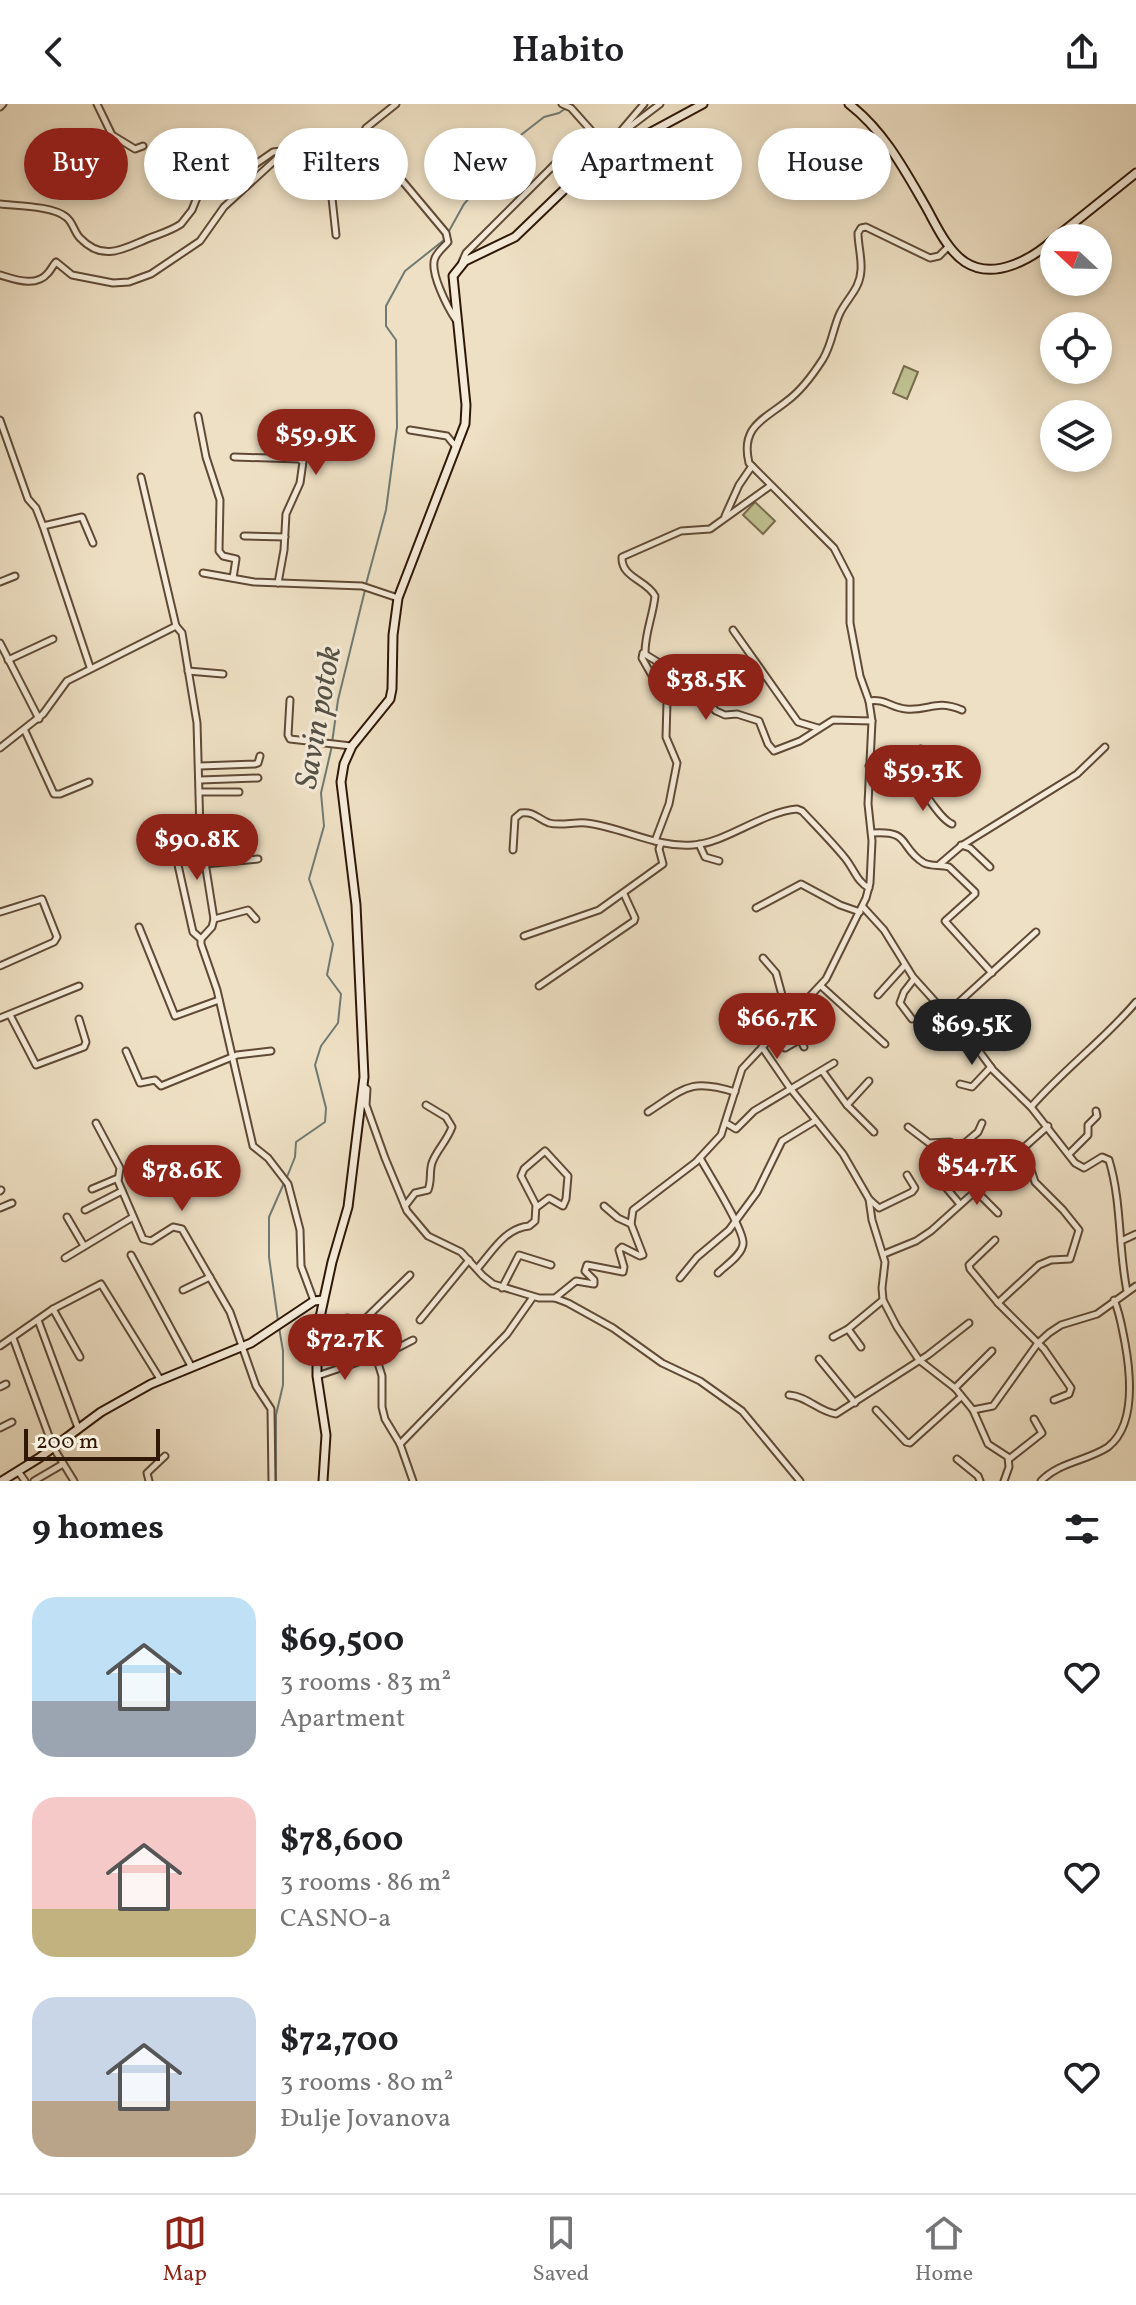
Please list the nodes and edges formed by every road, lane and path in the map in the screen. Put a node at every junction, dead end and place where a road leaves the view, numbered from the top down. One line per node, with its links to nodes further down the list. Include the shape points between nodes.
1 (97, 104): 13 (street, via 112,135 128,146)
2 (396, 104): 8 (street)
3 (644, 104): 10 (street)
4 (660, 104): 11 (street)
5 (703, 104): 12 (street)
6 (849, 104): 24 (street, via 886,140)
7 (567, 106): 9 (street)
8 (366, 128)
9 (588, 128)
10 (624, 128)
11 (628, 128)
12 (658, 128)
13 (143, 146)
14 (274, 152): 21 (street, via 237,177 200,190 181,224 122,252 87,243 62,215)
15 (274, 161): 27 (street, via 224,207 200,241 151,274 113,283 72,275 56,262 48,274 32,281)
16 (552, 167): 26 (street)
17 (1136, 173): 22 (street)
18 (408, 188): 28 (street, via 447,235 434,267)
19 (332, 200): 23 (street)
20 (554, 200): 26 (street, via 515,237)
21 (0, 204)
22 (1072, 224)
23 (336, 235)
24 (949, 246): 25 (street, via 967,263 988,269 1023,261); 34 (street, via 930,258 861,228 861,269 854,295 840,313 822,361 787,402 754,428 747,455)
25 (1040, 249)
26 (462, 263): 28 (street, via 453,279)
27 (0, 275)
28 (459, 323): 32 (street, via 466,414)
29 (198, 416): 44 (street, via 220,500 219,551 237,560)
30 (0, 420): 38 (street)
31 (410, 430): 32 (street, via 447,436)
32 (456, 447): 47 (street)
33 (234, 457): 40 (street, via 302,461 286,514)
34 (752, 466): 36 (street); 37 (street)
35 (141, 477): 48 (street)
36 (770, 486): 37 (street); 58 (street, via 843,563 850,579 850,623)
37 (725, 516): 52 (street, via 710,529 681,531 622,557 626,571 655,596)
38 (43, 526): 41 (street, via 82,517); 54 (street)
39 (244, 536): 40 (street)
40 (285, 537): 46 (street)
41 (93, 543)
42 (203, 573): 44 (street)
43 (15, 576): 45 (street)
44 (233, 578): 46 (street)
45 (0, 582)
46 (278, 583): 47 (street, via 362,586)
47 (398, 598): 64 (street, via 390,699)
48 (176, 626): 54 (street); 55 (street)
49 (733, 630): 62 (street, via 798,722)
50 (53, 639): 53 (street)
51 (0, 643): 53 (street)
52 (645, 653): 62 (street, via 684,678 716,711 759,721 774,751); 84 (street, via 642,658 667,702 666,737 677,765)
53 (8, 660): 60 (street)
54 (90, 667): 60 (street, via 63,684)
55 (188, 671): 56 (street); 69 (street)
56 (223, 674)
57 (290, 700): 64 (street, via 290,739)
58 (869, 701): 59 (street, via 882,699 903,709 940,703); 61 (street)
59 (962, 710)
60 (39, 719): 63 (street)
61 (872, 721): 62 (street, via 833,720); 70 (street)
62 (819, 728)
63 (25, 731): 66 (street); 75 (street, via 54,794)
64 (352, 746): 135 (street, via 341,789 356,905)
65 (1105, 747): 86 (street, via 1077,774)
66 (0, 748)
67 (921, 749): 71 (street)
68 (260, 756): 69 (street, via 255,764)
69 (200, 766): 74 (street)
70 (869, 766): 72 (street); 82 (street)
71 (927, 774): 72 (street); 76 (street)
72 (910, 775): 79 (street)
73 (258, 778): 74 (street)
74 (200, 780): 77 (street)
75 (89, 782)
76 (957, 789)
77 (200, 792): 78 (street); 81 (street)
78 (239, 792)
79 (952, 824)
80 (246, 828): 81 (street)
81 (200, 831): 90 (street)
82 (872, 833): 91 (street, via 894,832 925,864); 93 (street)
83 (170, 842): 103 (street, via 193,932)
84 (658, 842): 85 (street); 87 (street, via 594,824 551,824 527,812 515,818); 94 (street, via 663,864)
85 (699, 844): 89 (street, via 705,857); 93 (street, via 800,810)
86 (961, 846): 91 (street); 92 (street)
87 (513, 850)
88 (258, 859): 90 (street)
89 (719, 861)
90 (205, 864): 98 (street)
91 (939, 865): 107 (street, via 949,867 975,893 945,921)
92 (990, 867)
93 (869, 888): 96 (street)
94 (624, 894): 102 (street, via 599,910); 110 (street, via 634,921)
95 (756, 908): 96 (street, via 801,884 840,905)
96 (861, 909): 105 (street, via 884,930); 111 (street)
97 (0, 912): 106 (street, via 42,899 57,935 54,942)
98 (214, 919): 99 (street, via 248,910); 103 (street)
99 (256, 919)
100 (139, 927): 114 (street, via 175,1016)
101 (1036, 932): 107 (street)
102 (524, 936)
103 (201, 939): 114 (street)
104 (763, 958): 116 (street)
105 (905, 965): 108 (street); 112 (street)
106 (0, 966)
107 (992, 973): 119 (street)
108 (914, 979): 119 (street); 122 (street, via 900,1003)
109 (79, 986): 117 (street)
110 (539, 986)
111 (821, 986): 113 (street); 124 (street)
112 (878, 995)
113 (809, 999): 116 (street); 118 (street)
114 (219, 1000): 129 (street)
115 (1136, 1002): 140 (street)
116 (797, 1011): 123 (street)
117 (10, 1015): 120 (street); 121 (street, via 36,1065 85,1046)
118 (825, 1016)
119 (948, 1016): 131 (street)
120 (0, 1018)
121 (79, 1019)
122 (912, 1019)
123 (773, 1036): 125 (street); 126 (street, via 785,1048 797,1041)
124 (885, 1044)
125 (762, 1047): 136 (street); 137 (street, via 742,1069)
126 (804, 1047)
127 (126, 1051): 129 (street, via 140,1083 155,1080 160,1086)
128 (271, 1051): 129 (street)
129 (233, 1057): 194 (street, via 253,1146 286,1182 300,1230 301,1266)
130 (834, 1063): 132 (street)
131 (991, 1067): 134 (street, via 972,1087); 140 (street)
132 (823, 1072): 136 (street); 139 (street)
133 (869, 1081): 139 (street)
134 (960, 1084)
135 (363, 1086): 164 (street); 194 (street, via 348,1207)
136 (790, 1088): 143 (street); 145 (street, via 736,1129)
137 (735, 1092): 142 (street, via 690,1086); 145 (street)
138 (426, 1105): 164 (street, via 452,1127 432,1163 428,1190 415,1193)
139 (847, 1105): 149 (street)
140 (1031, 1107): 147 (street)
141 (1096, 1111): 152 (street, via 1086,1137)
142 (648, 1112)
143 (815, 1121): 161 (street, via 843,1154); 172 (street, via 779,1145 757,1192)
144 (96, 1123): 155 (street, via 120,1168)
145 (726, 1123): 153 (street)
146 (982, 1123): 150 (street)
147 (1048, 1126): 151 (street); 152 (street)
148 (908, 1127): 150 (street, via 929,1143 950,1142)
149 (874, 1132)
150 (959, 1148): 157 (street)
151 (1017, 1152): 157 (street); 197 (street, via 1035,1182 1079,1230 1070,1259 1039,1265)
152 (1069, 1154): 176 (street, via 1081,1168 1102,1157 1109,1160)
153 (700, 1158): 172 (street); 173 (street, via 635,1208)
154 (907, 1175): 161 (street, via 915,1188 912,1192 879,1208)
155 (118, 1178): 158 (street); 160 (street)
156 (938, 1178): 163 (street)
157 (982, 1184): 159 (street)
158 (92, 1189)
159 (975, 1190): 163 (street); 169 (street)
160 (122, 1191): 168 (street); 171 (street)
161 (869, 1199): 178 (street)
162 (12, 1203): 167 (street)
163 (959, 1203): 178 (street, via 931,1231)
164 (405, 1206): 181 (street, via 428,1236)
165 (604, 1206): 173 (street)
166 (537, 1207): 166 (street, via 521,1176 545,1151 568,1176 567,1194 563,1206 549,1198); 183 (street, via 533,1224 506,1234)
167 (0, 1208)
168 (85, 1210)
169 (998, 1213)
170 (67, 1217): 177 (street)
171 (133, 1217): 177 (street); 186 (street, via 148,1242 180,1228)
172 (735, 1221): 184 (street, via 743,1247); 187 (street)
173 (631, 1224): 193 (street, via 643,1255 622,1247 623,1272 587,1265 594,1284 576,1281)
174 (1136, 1234): 176 (street)
175 (995, 1240): 197 (street, via 969,1267)
176 (1121, 1241): 191 (street)
177 (84, 1246): 180 (street)
178 (884, 1254): 195 (street)
179 (131, 1255): 218 (street)
180 (65, 1258)
181 (469, 1260): 183 (street); 200 (street)
182 (551, 1265): 189 (street, via 519,1255)
183 (477, 1269): 189 (street)
184 (718, 1273)
185 (410, 1275): 203 (street)
186 (210, 1277): 190 (street); 210 (street)
187 (680, 1278)
188 (1136, 1286): 191 (street)
189 (502, 1288): 192 (street)
190 (183, 1290)
191 (1127, 1291): 196 (street)
192 (533, 1297): 193 (street); 232 (street, via 473,1372)
193 (555, 1298): 247 (street, via 613,1328 742,1411)
194 (318, 1300): 202 (street); 210 (street)
195 (883, 1300): 204 (street); 217 (street)
196 (1114, 1300): 208 (street, via 1097,1314 1061,1325); 250 (street, via 1133,1387 1130,1419 1109,1447 1056,1469)
197 (998, 1303): 208 (street)
198 (53, 1309): 199 (street); 213 (street); 220 (street, via 101,1284)
199 (38, 1320): 206 (street); 231 (street)
200 (420, 1320)
201 (969, 1323): 217 (street)
202 (317, 1325): 203 (street, via 348,1318); 219 (street)
203 (357, 1327): 214 (street)
204 (848, 1329): 205 (street); 211 (street)
205 (833, 1337)
206 (13, 1338): 209 (street); 233 (street)
207 (413, 1340): 214 (street)
208 (1038, 1343): 224 (street, via 1071,1388); 227 (street, via 995,1403)
209 (0, 1346)
210 (243, 1346): 218 (street); 244 (street, via 272,1413)
211 (861, 1347)
212 (992, 1351): 221 (street)
213 (80, 1357)
214 (378, 1358): 232 (street, via 385,1419)
215 (819, 1359): 225 (street)
216 (364, 1360): 219 (street)
217 (919, 1360): 221 (street); 225 (street)
218 (191, 1366): 220 (street)
219 (317, 1376): 245 (street, via 326,1435)
220 (160, 1379): 231 (street)
221 (955, 1388): 223 (street)
222 (789, 1395): 225 (street, via 832,1414)
223 (961, 1397): 226 (street, via 910,1443); 227 (street)
224 (1054, 1400)
225 (855, 1403)
226 (876, 1410)
227 (973, 1410): 236 (street, via 988,1444)
228 (1034, 1419): 236 (street, via 1042,1433)
229 (12, 1422): 230 (street)
230 (0, 1428)
231 (78, 1428): 233 (street)
232 (400, 1444): 246 (street)
233 (53, 1447): 237 (street); 238 (street)
234 (165, 1456): 243 (street, via 147,1473)
235 (957, 1459): 248 (street)
236 (1009, 1459): 249 (street)
237 (63, 1464): 241 (street); 242 (street)
238 (18, 1471): 239 (street); 240 (street)
239 (2, 1481)
240 (25, 1481)
241 (34, 1481)
242 (74, 1481)
243 (149, 1481)
244 (272, 1481)
245 (323, 1481)
246 (413, 1481)
247 (800, 1481)
248 (980, 1481)
249 (1004, 1481)
250 (1041, 1481)

